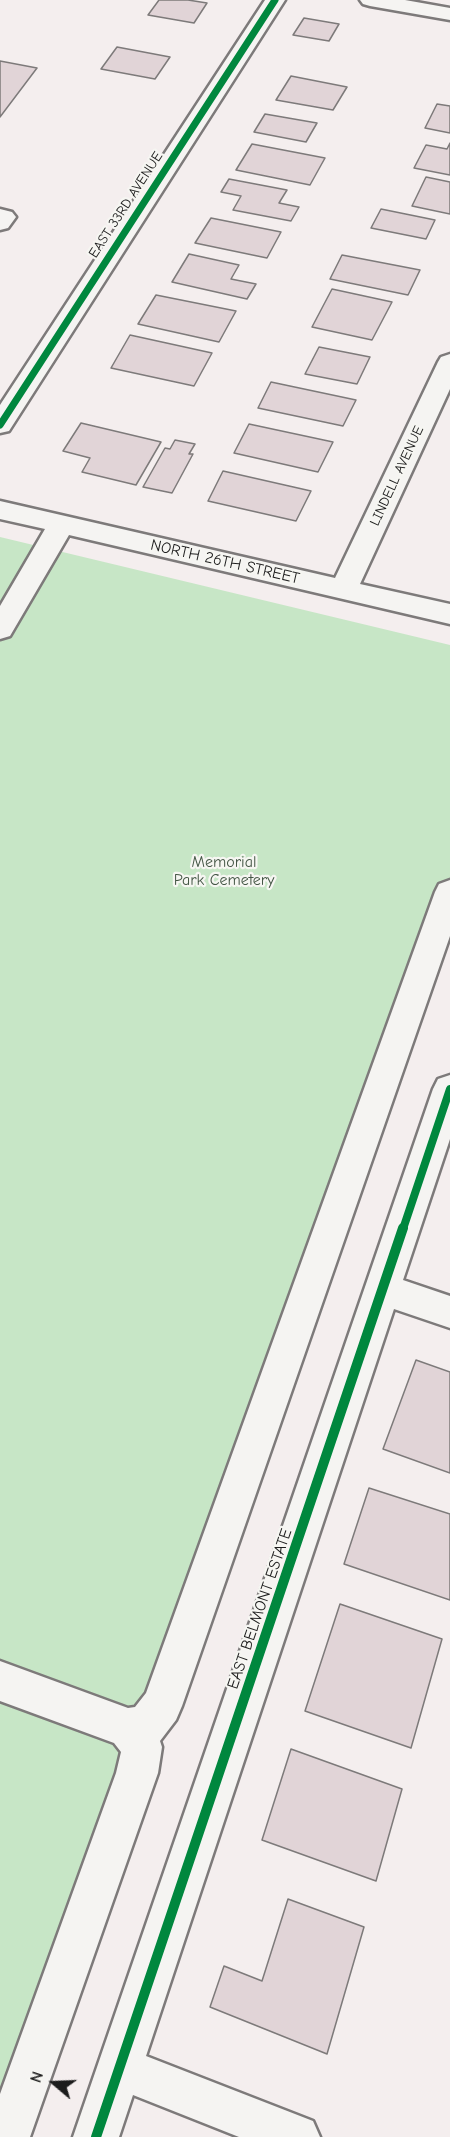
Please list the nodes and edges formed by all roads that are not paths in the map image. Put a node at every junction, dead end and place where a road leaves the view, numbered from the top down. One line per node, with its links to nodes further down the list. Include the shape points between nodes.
1 (275, 0): 7 (street, EAST 33RD AVENUE)
2 (370, 0): 3 (street)
3 (450, 14)
4 (0, 216): 5 (street, via 4,217)
5 (0, 223)
6 (450, 363): 10 (street, LINDELL AVENUE)
7 (0, 425)
8 (0, 510): 9 (street, NORTH 26TH STREET)
9 (62, 524): 10 (street, NORTH 26TH STREET); 12 (street)
10 (344, 589): 11 (street, NORTH 26TH STREET)
11 (450, 614)
12 (0, 629)
13 (450, 892): 18 (street, via 162,1706 147,1726)
14 (450, 1089): 15 (street, EAST BELMONT ESTATE)
15 (384, 1290): 16 (street); 19 (street, EAST BELMONT ESTATE)
16 (450, 1312)
17 (0, 1681): 18 (street)
18 (128, 1728): 20 (street, via 142,1747 137,1773)
19 (120, 2068): 21 (street, EAST BELMONT ESTATE); 22 (street)
20 (7, 2137)
21 (96, 2137)
22 (297, 2137)

